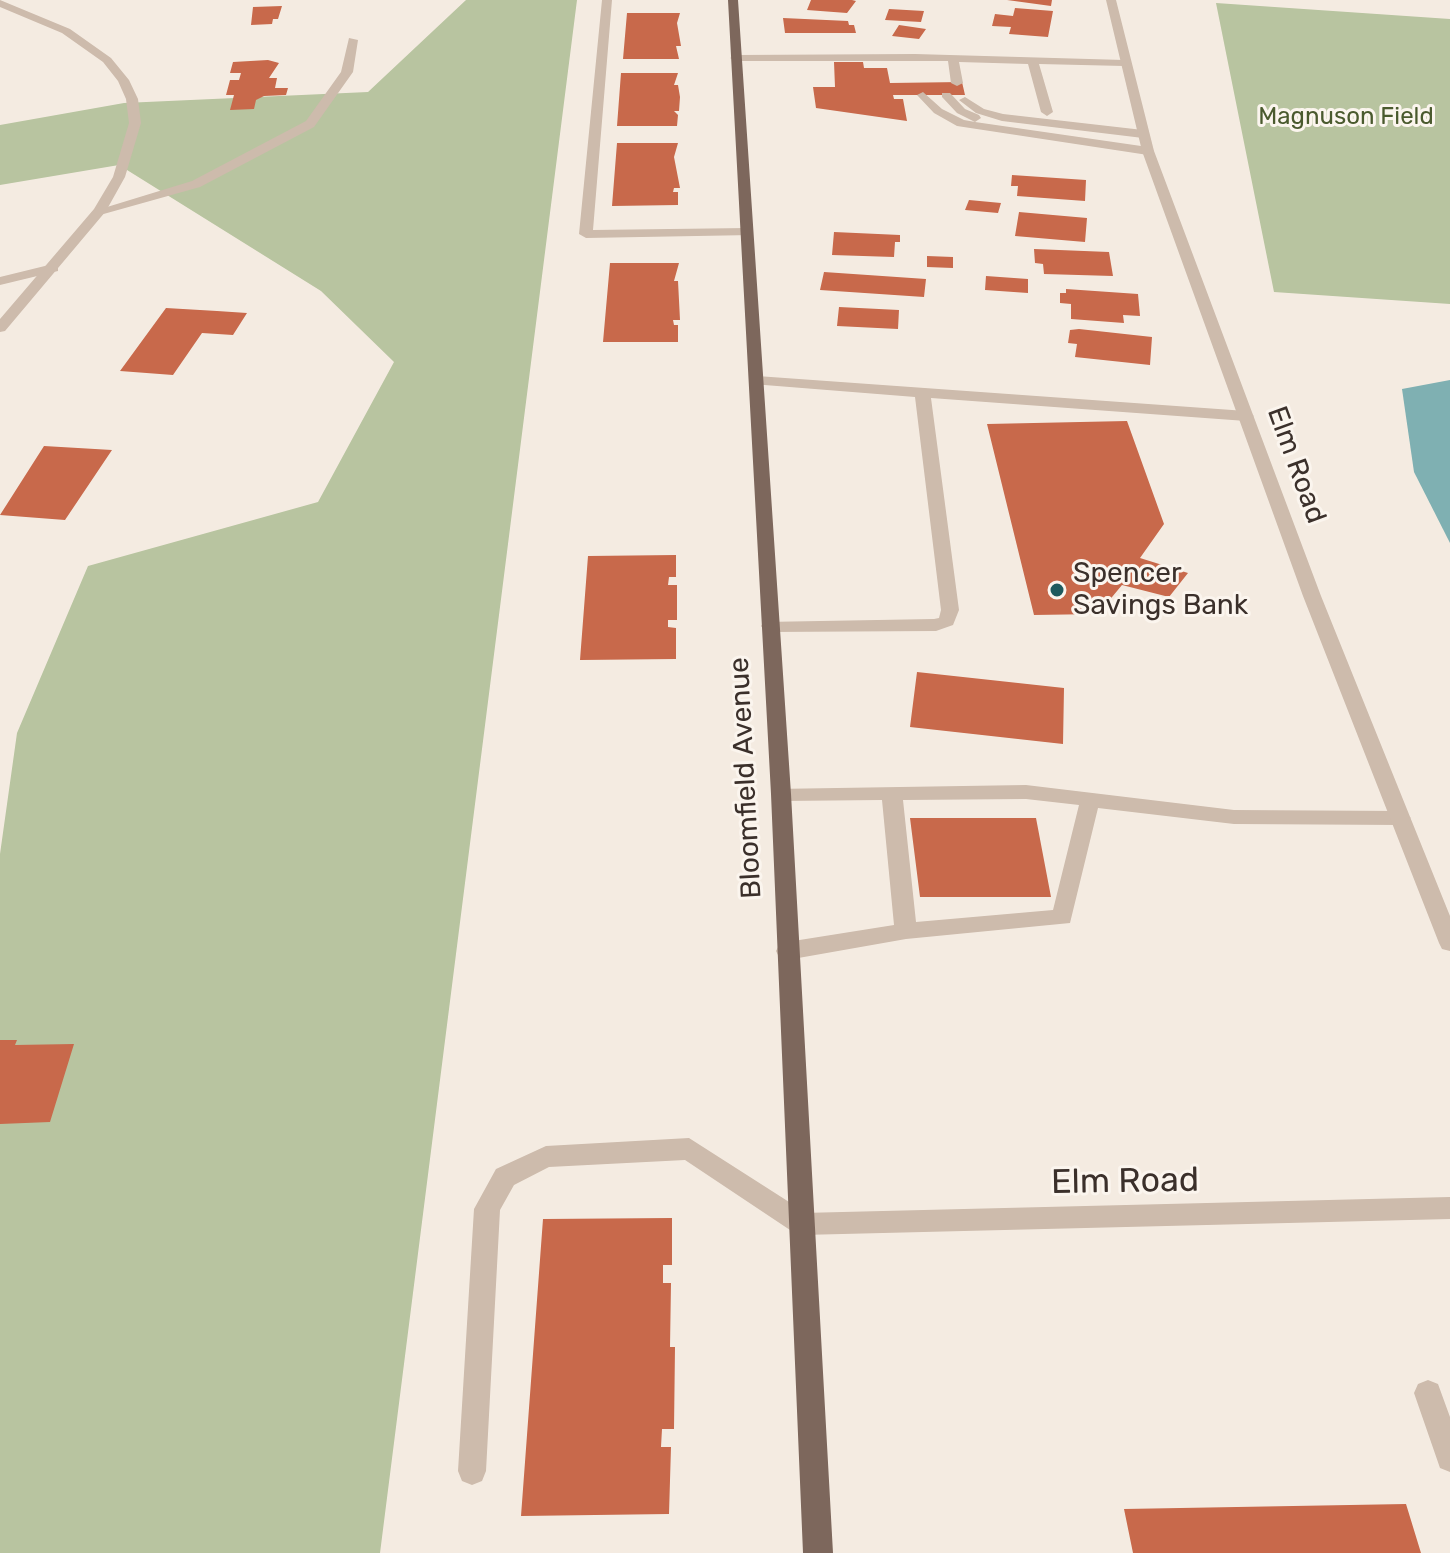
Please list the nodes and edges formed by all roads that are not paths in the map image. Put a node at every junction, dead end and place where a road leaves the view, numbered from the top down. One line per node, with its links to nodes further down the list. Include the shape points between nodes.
1 (607, 0): 15 (street, via 586,234)
2 (733, 0): 6 (main road, Bloomfield Avenue)
3 (1111, 0): 10 (street, Elm Road)
4 (0, 3): 14 (street, via 66,31 107,60 123,80 135,123 129,151)
5 (353, 40): 14 (street, via 347,72 310,124 196,184)
6 (736, 58): 7 (street, via 916,63); 15 (main road, Bloomfield Avenue)
7 (938, 58): 8 (street); 13 (street, via 945,89 961,111 978,119)
8 (953, 58): 9 (street); 13 (street, via 968,104 1002,117)
9 (1033, 61): 10 (street); 12 (street)
10 (1124, 63): 13 (street, Elm Road)
11 (923, 95): 13 (street, via 961,123)
12 (1047, 112)
13 (1145, 142): 21 (street, Elm Road)
14 (100, 211): 16 (street)
15 (747, 232): 19 (main road, Bloomfield Avenue)
16 (53, 268): 17 (street); 18 (street)
17 (0, 281)
18 (0, 328)
19 (757, 381): 20 (street); 22 (main road, Bloomfield Avenue)
20 (922, 391): 21 (street); 22 (street, via 950,610 947,621)
21 (1246, 416): 26 (street, Elm Road)
22 (770, 626): 23 (main road, Bloomfield Avenue)
23 (781, 794): 24 (street); 29 (main road, Bloomfield Avenue)
24 (892, 794): 25 (street, via 1026,792); 27 (street)
25 (1090, 800): 26 (street, via 1234,817); 27 (street, via 1062,917)
26 (1401, 818): 28 (street, Elm Road)
27 (906, 931): 29 (street)
28 (1450, 943)
29 (787, 951): 31 (main road, Bloomfield Avenue)
30 (1450, 1208): 31 (street, Elm Road)
31 (802, 1224): 34 (street, via 689,1149 546,1157 505,1177 487,1209); 35 (main road, Bloomfield Avenue)
32 (1428, 1393): 33 (street)
33 (1450, 1458)
34 (472, 1471)
35 (818, 1553)

